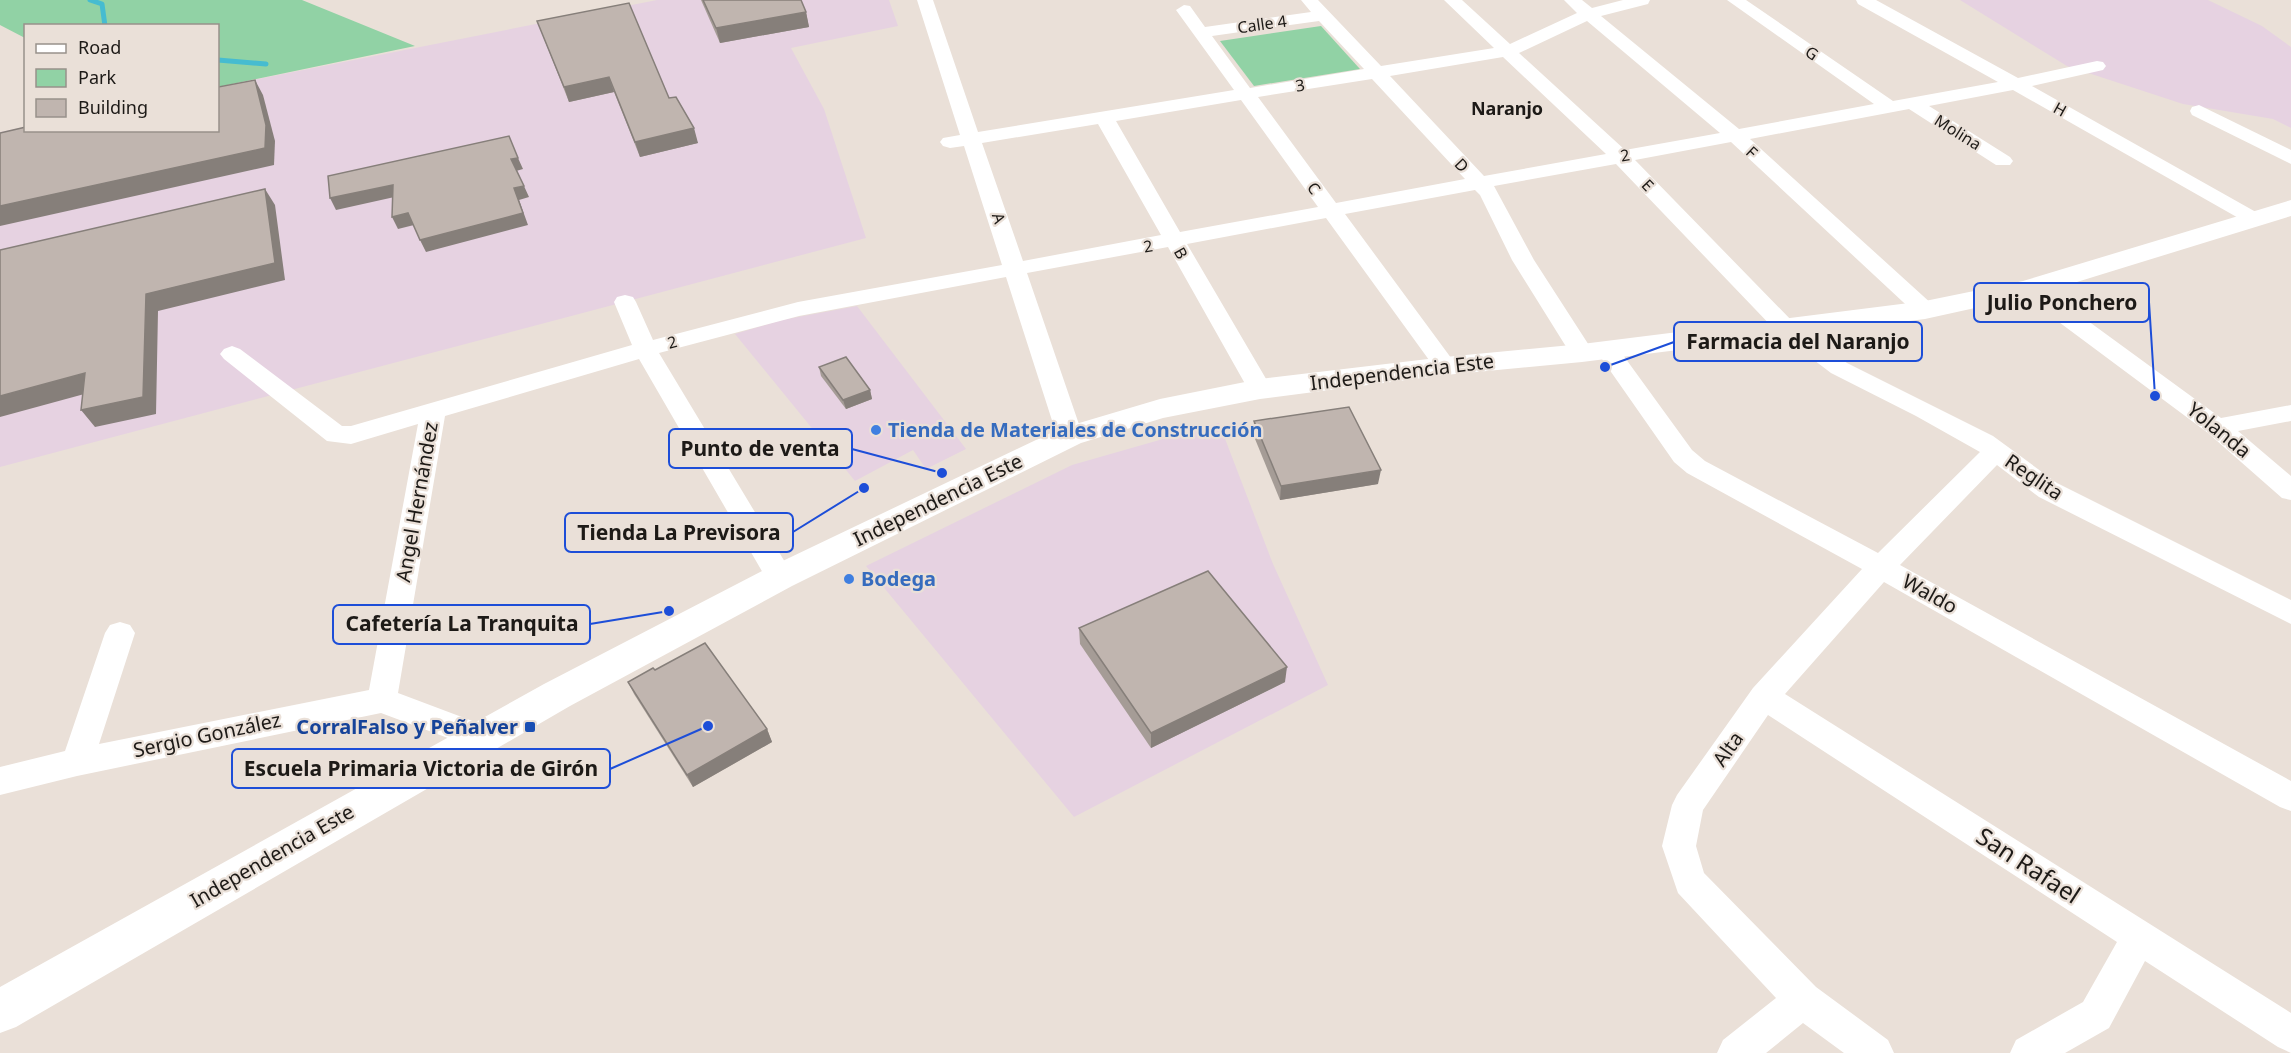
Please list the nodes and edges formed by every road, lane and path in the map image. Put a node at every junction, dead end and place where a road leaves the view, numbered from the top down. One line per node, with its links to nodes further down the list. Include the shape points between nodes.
1 (925, 0): 22 (street, A)
2 (1309, 0): 10 (street, D)
3 (1452, 0): 12 (street, E)
4 (1572, 0): 9 (street, F)
5 (1642, 0): 9 (street, 3)
6 (1735, 0): 18 (street, G)
7 (1863, 0): 15 (street, H)
8 (1184, 10): 11 (street, C)
9 (1589, 14): 12 (street, 3); 21 (street, F)
10 (1323, 15): 11 (street, Calle 4); 14 (street, D)
11 (1201, 33): 16 (street, C)
12 (1509, 51): 14 (street, 3); 24 (street, E)
13 (2097, 66): 15 (street, 2)
14 (1375, 73): 16 (street, 3); 27 (street, D)
15 (2015, 84): 17 (street, 2); 29 (street, H, via 2157,162)
16 (1245, 94): 20 (street, 3); 28 (street, C)
17 (1912, 103): 18 (street, 2); 26 (street, Molina)
18 (1890, 107): 21 (street, 2)
19 (2199, 111): 25 (street)
20 (1104, 117): 22 (street, 3); 30 (street, B)
21 (1735, 136): 24 (street, 2); 34 (street, F)
22 (973, 139): 23 (street, 3); 31 (street, A)
23 (950, 142)
24 (1620, 156): 27 (street, 2); 35 (street, E)
25 (2291, 158)
26 (2003, 160)
27 (1479, 183): 28 (street, 2); 37 (street, D, via 1489,193 1523,260)
28 (1331, 212): 30 (street, 2); 39 (street, C)
29 (2280, 214): 32 (main road, Independencia Este)
30 (1174, 242): 31 (street, 2); 40 (street, B)
31 (1016, 269): 36 (street, 2, via 798,309); 44 (street, A)
32 (2028, 288): 34 (main road, Independencia Este); 43 (street, Yolanda)
33 (625, 302): 36 (street)
34 (1925, 310): 35 (main road, Independencia Este)
35 (1785, 327): 37 (main road, Independencia Este); 45 (street, Reglita, via 1839,368 1925,410)
36 (645, 349): 41 (street, 2); 48 (street)
37 (1595, 351): 39 (main road, Independencia Este); 47 (street, Waldo, via 1696,467)
38 (232, 354): 41 (street, 2, via 336,435 351,435)
39 (1445, 366): 40 (main road, Independencia Este)
40 (1260, 388): 44 (main road, Independencia Este, via 1160,409)
41 (433, 411): 52 (street, Angel Hernández)
42 (2291, 413): 43 (street)
43 (2217, 427): 46 (street, Yolanda)
44 (1070, 436): 48 (main road, Independencia Este)
45 (1996, 451): 47 (street, Alta); 49 (street, Reglita, via 2048,490)
46 (2291, 491)
47 (1881, 567): 51 (street, Alta); 56 (street, Waldo)
48 (780, 577): 53 (main road, Independencia Este)
49 (2291, 613)
50 (120, 633): 54 (street)
51 (1764, 697): 57 (street, San Rafael); 58 (street, Alta, via 1688,805 1679,846 1690,882)
52 (382, 700): 53 (street); 54 (street, Sergio González)
53 (480, 737): 59 (main road, Independencia Este)
54 (76, 762): 55 (street, Sergio González)
55 (0, 781)
56 (2291, 797)
57 (2139, 937): 60 (street, San Rafael); 63 (street, via 2096,1015)
58 (1803, 1000): 61 (street); 62 (street, Alta)
59 (0, 1011)
60 (2291, 1034)
61 (1736, 1053)
62 (1875, 1053)
63 (2029, 1053)

